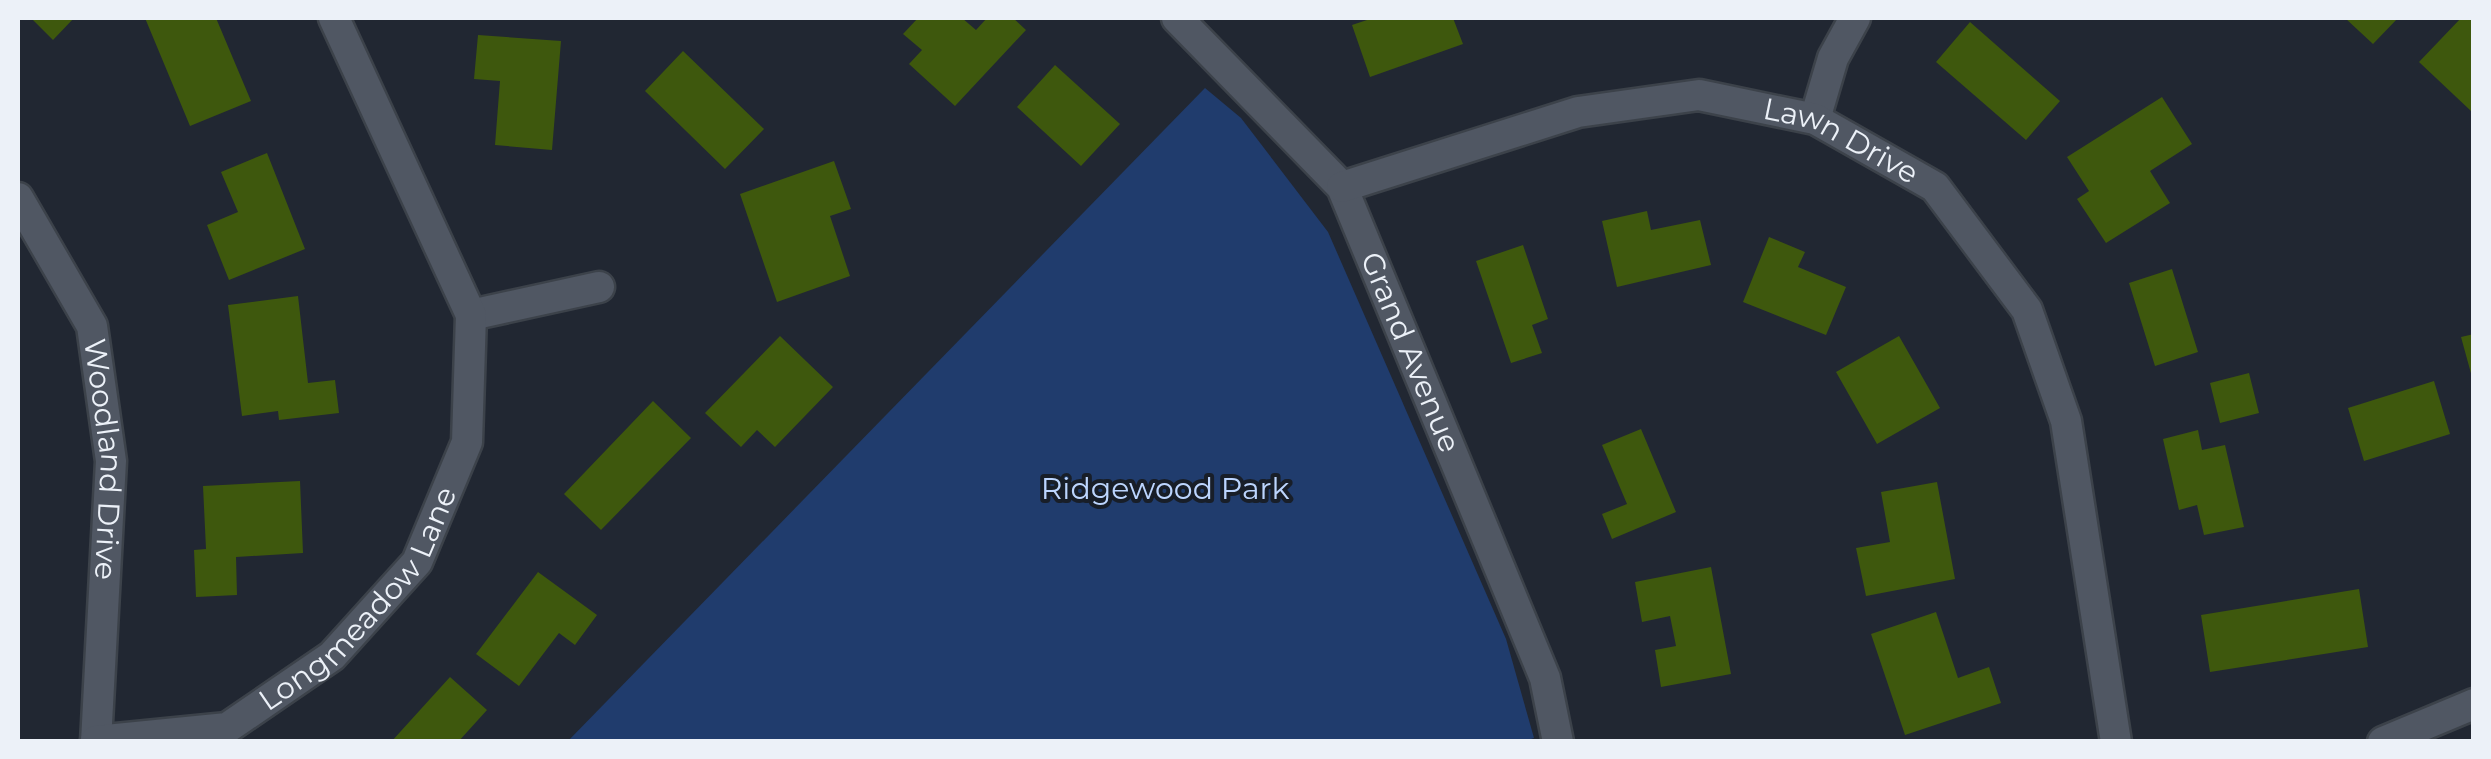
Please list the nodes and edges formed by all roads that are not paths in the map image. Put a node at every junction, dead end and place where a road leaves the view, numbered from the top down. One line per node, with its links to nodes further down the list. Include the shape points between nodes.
1 (334, 18): 8 (street, Longmeadow Lane)
2 (1177, 18): 5 (street, Grand Avenue)
3 (1855, 18): 4 (street)
4 (1815, 119): 5 (street, Lawn Drive, via 1699,95 1578,112); 12 (street, Lawn Drive, via 1935,187 2027,310 2066,421)
5 (1342, 187): 11 (street, Grand Avenue, via 1545,678)
6 (18, 198): 10 (street, Woodland Drive, via 92,326 111,461)
7 (599, 288): 8 (street)
8 (471, 316): 10 (street, Longmeadow Lane, via 466,442 417,562 332,656 227,728)
9 (2474, 704): 13 (street)
10 (96, 741)
11 (1558, 742)
12 (2116, 742)
13 (2384, 742)

